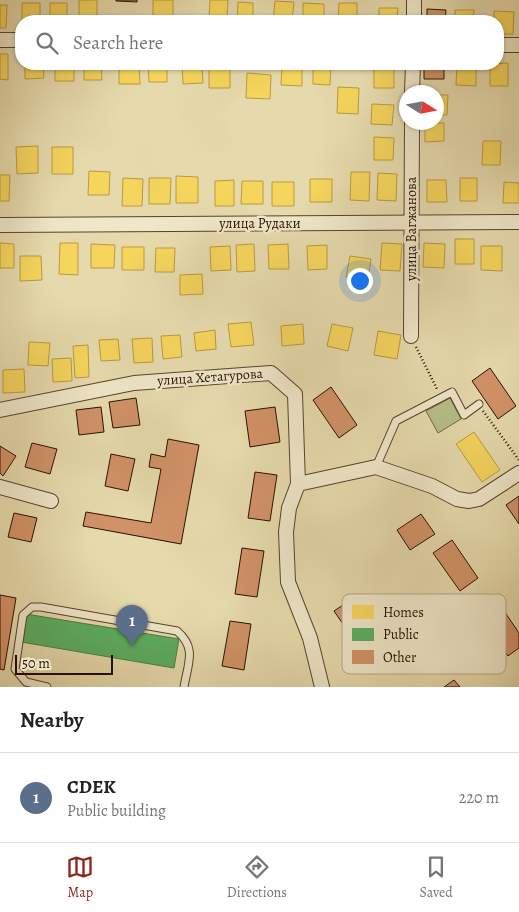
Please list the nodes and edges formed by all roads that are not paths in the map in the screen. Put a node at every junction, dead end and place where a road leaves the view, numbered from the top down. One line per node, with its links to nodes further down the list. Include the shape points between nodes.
1 (414, 0): 2 (street)
2 (414, 15)
3 (0, 40): 4 (street)
4 (15, 40)
5 (504, 45): 6 (street)
6 (519, 45)
7 (413, 70): 8 (street)
8 (412, 85)
9 (412, 130): 10 (street, улица Вагжанова)
10 (410, 222): 11 (street, улица Рудаки); 12 (street, улица Рудаки); 13 (street, улица Вагжанова)
11 (519, 222)
12 (0, 224)
13 (411, 336)
14 (479, 404): 16 (lane, via 464,414 452,392 396,421)
15 (0, 410): 18 (street, улица Хетагурова, via 134,383 271,373 295,394)
16 (376, 466): 17 (street, via 469,501 479,499); 18 (street)
17 (519, 473)
18 (298, 484): 23 (street, улица Хетагурова, via 289,508 286,532 288,582 310,638)
19 (0, 487): 20 (street)
20 (51, 501)
21 (47, 687): 22 (lane, via 26,682 15,669 23,615 32,607 177,631 186,639 190,649)
22 (184, 687)
23 (322, 687)

